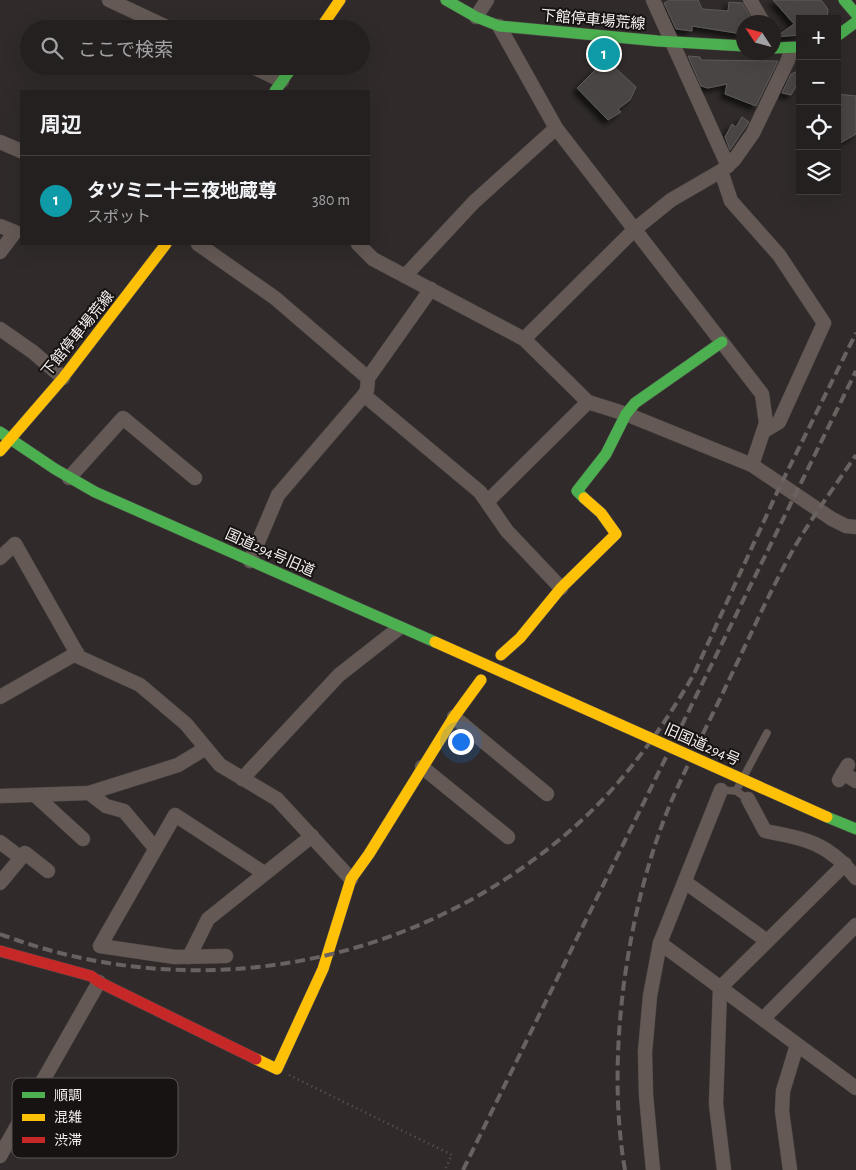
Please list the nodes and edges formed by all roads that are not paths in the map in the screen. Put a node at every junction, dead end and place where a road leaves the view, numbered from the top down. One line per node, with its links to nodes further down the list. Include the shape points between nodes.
1 (109, 0): 11 (street)
2 (340, 0): 12 (street)
3 (446, 0): 10 (street, 下館停車場荒線)
4 (488, 0): 10 (street)
5 (653, 0): 16 (street)
6 (750, 0): 9 (street)
7 (844, 0): 8 (street)
8 (856, 14)
9 (759, 15)
10 (476, 17): 14 (street, 下館停車場荒線)
11 (151, 20)
12 (326, 20)
13 (856, 22): 15 (street)
14 (499, 26): 16 (street, 下館停車場荒線); 23 (street)
15 (841, 33)
16 (672, 42): 17 (street, 下館停車場荒線); 26 (street)
17 (736, 46)
18 (781, 47): 19 (street)
19 (795, 48): 26 (street, via 754,133)
20 (264, 75): 22 (street)
21 (287, 75): 22 (street)
22 (279, 86)
23 (556, 128): 28 (street); 33 (street, via 474,202)
24 (0, 142): 25 (street)
25 (20, 152)
26 (724, 168): 28 (street, via 671,200); 43 (street, via 731,201 780,255 824,323 779,422)
27 (0, 226): 32 (street, via 15,232)
28 (634, 230): 36 (street); 37 (street)
29 (165, 245): 38 (street, 下館停車場荒線)
30 (199, 245): 39 (street, via 275,298)
31 (359, 245): 33 (street, via 373,259)
32 (0, 252)
33 (405, 276): 34 (street)
34 (431, 289): 36 (street); 39 (street)
35 (0, 329): 38 (street)
36 (524, 339): 41 (street)
37 (722, 342): 42 (street, via 635,403); 43 (street, via 762,394 766,410)
38 (63, 378): 45 (street, 下館停車場荒線)
39 (368, 378): 40 (street)
40 (364, 395): 50 (street); 53 (street, via 278,495)
41 (588, 402): 42 (street); 50 (street)
42 (626, 414): 47 (street); 54 (street, via 606,454 577,491 601,513 616,534)
43 (764, 431): 47 (street)
44 (0, 432): 45 (street, 国道294号旧道)
45 (10, 440): 46 (street, 下館停車場荒線); 48 (street, 国道294号旧道)
46 (0, 451)
47 (752, 465): 51 (street, via 832,519)
48 (68, 478): 49 (street, via 124,418); 53 (street, 国道294号旧道)
49 (195, 478)
50 (488, 501): 54 (street, via 507,532)
51 (856, 527)
52 (0, 558): 56 (street, via 15,544)
53 (250, 561): 55 (street, 国道294号旧道)
54 (561, 588): 57 (street, via 520,638)
55 (399, 628): 59 (street, 国道294号旧道); 66 (street, via 339,675)
56 (77, 653): 60 (street); 63 (street, via 79,657 140,685 186,724)
57 (501, 655)
58 (481, 680): 61 (street)
59 (536, 687): 75 (street, 旧国道294号, bridge)
60 (0, 697)
61 (454, 716): 64 (street); 71 (street)
62 (767, 733): 69 (lane)
63 (206, 748): 66 (street, via 220,766); 70 (street, via 178,765)
64 (422, 767): 77 (street); 86 (street)
65 (843, 773): 67 (street)
66 (242, 778): 76 (street, via 277,799)
67 (856, 781)
68 (721, 790): 69 (lane); 87 (street)
69 (736, 791): 74 (lane)
70 (89, 793): 73 (street); 80 (street, via 106,806 124,811)
71 (547, 794)
72 (0, 796): 73 (street)
73 (36, 796): 78 (street)
74 (748, 798): 82 (street, via 765,831 808,841 837,855)
75 (856, 829)
76 (312, 836): 84 (street); 86 (street)
77 (508, 837)
78 (83, 839)
79 (0, 842): 81 (street)
80 (155, 848): 84 (street, via 175,815); 94 (street, via 100,946)
81 (21, 858): 83 (street, via 26,853); 88 (street)
82 (845, 864): 85 (street); 90 (street)
83 (48, 871)
84 (264, 873): 94 (street, via 208,919)
85 (856, 878)
86 (351, 879): 95 (street, via 323,969 277,1069)
87 (685, 882): 90 (street); 91 (street)
88 (0, 883)
89 (856, 925): 97 (street)
90 (767, 941): 96 (street)
91 (660, 943): 96 (street); 104 (street, via 650,996 645,1052)
92 (0, 951): 95 (street, via 91,976)
93 (226, 956): 94 (street)
94 (189, 957)
95 (99, 982): 99 (street)
96 (720, 988): 97 (street); 105 (street, via 716,1104)
97 (763, 1019): 98 (street)
98 (797, 1044): 100 (street); 106 (street, via 782,1111)
99 (40, 1078)
100 (856, 1088)
101 (12, 1125): 102 (street)
102 (5, 1136): 103 (street)
103 (0, 1156)
104 (653, 1170)
105 (724, 1170)
106 (790, 1170)

